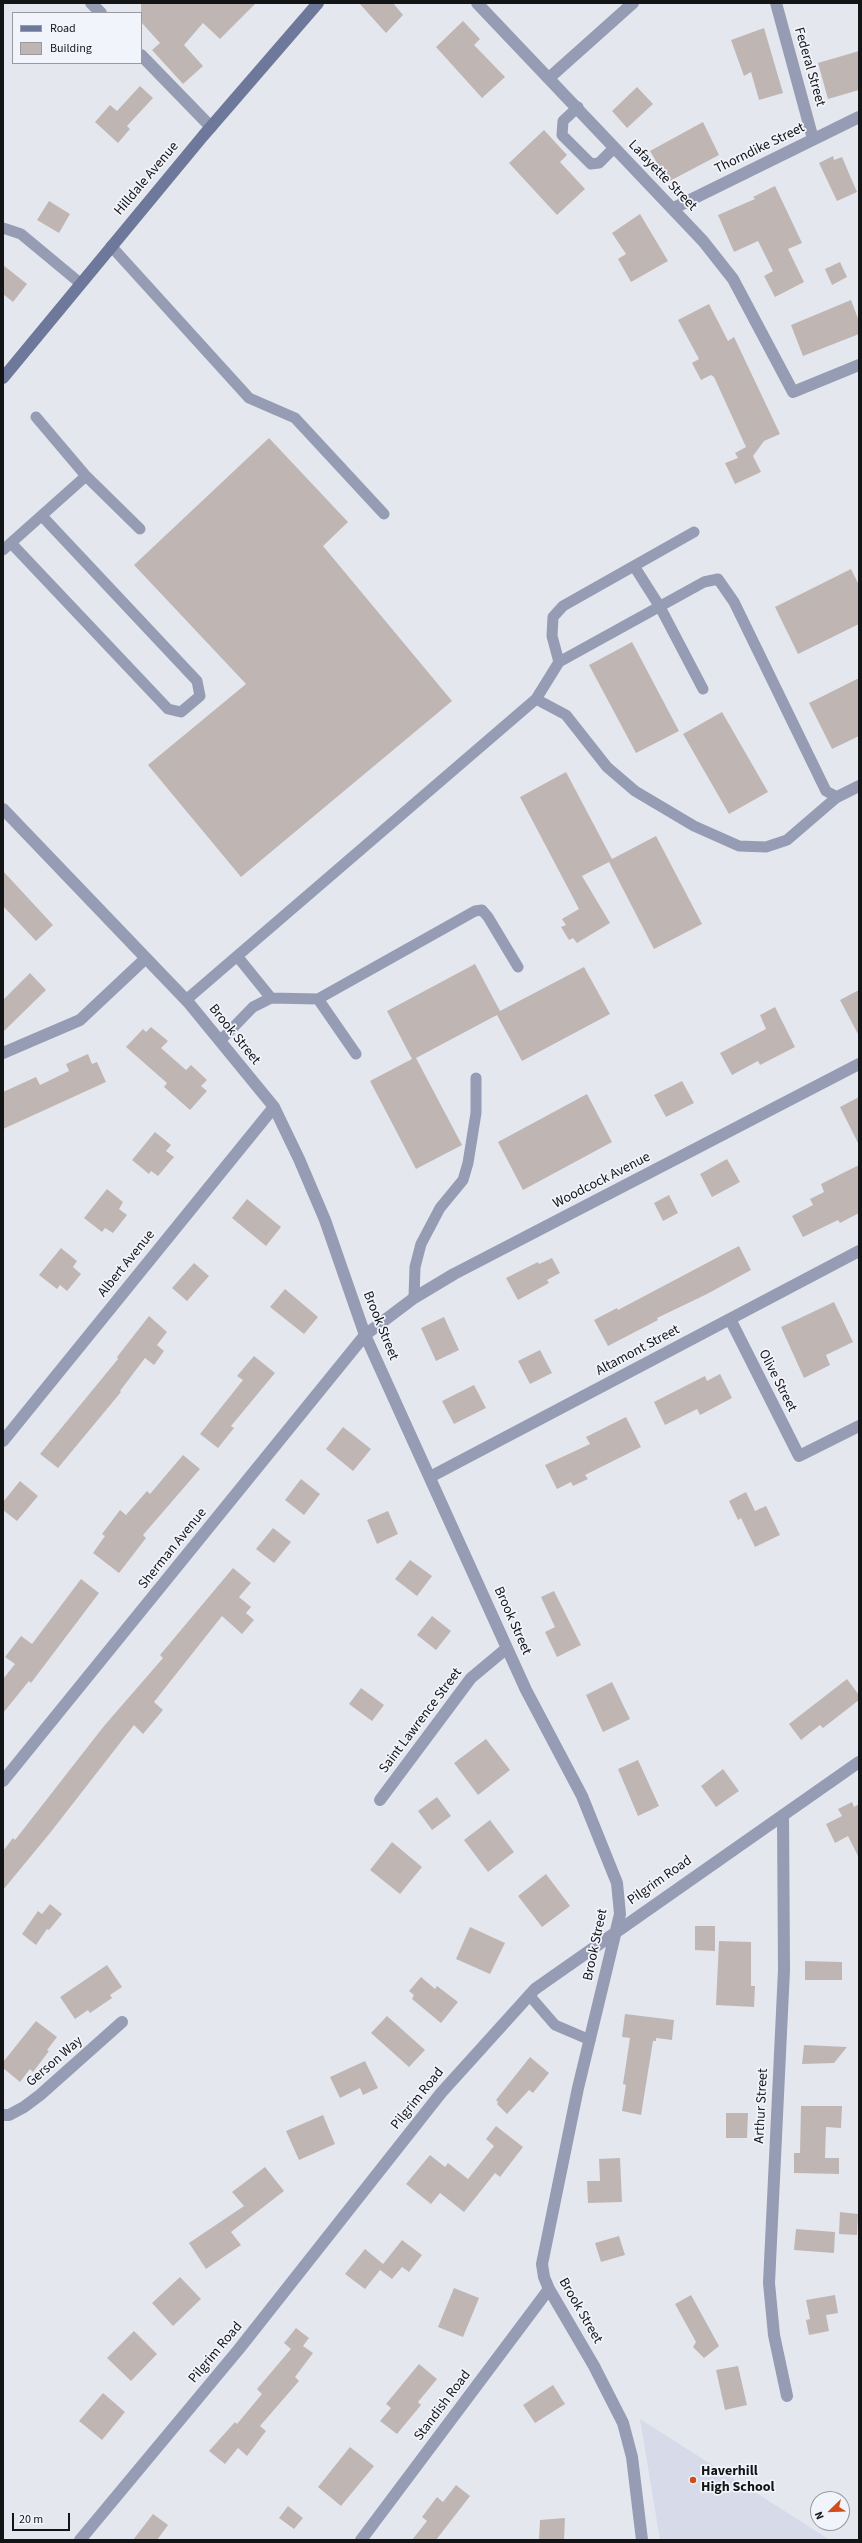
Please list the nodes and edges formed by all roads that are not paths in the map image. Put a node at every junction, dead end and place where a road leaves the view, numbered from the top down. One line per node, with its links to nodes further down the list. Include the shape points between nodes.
1 (91, 3): 6 (street)
2 (318, 3): 11 (main road, Hilldale Avenue)
3 (477, 3): 8 (street, Lafayette Street)
4 (633, 3): 8 (street)
5 (776, 3): 12 (street, Federal Street)
6 (100, 12)
7 (142, 55): 11 (street)
8 (549, 78): 9 (street, Lafayette Street)
9 (578, 107): 13 (street, Lafayette Street); 13 (lane, via 563,121 562,135 591,164 599,163)
10 (859, 117): 12 (street, Thorndike Street)
11 (211, 127): 16 (main road, Hilldale Avenue)
12 (814, 139): 14 (street, Thorndike Street)
13 (614, 148): 14 (street, Lafayette Street)
14 (674, 208): 18 (street, Lafayette Street, via 732,279 793,392)
15 (3, 228): 17 (lane, via 21,234)
16 (111, 246): 17 (main road, Hilldale Avenue); 22 (lane, via 249,398 295,418)
17 (80, 283): 19 (main road, Hilldale Avenue)
18 (859, 364)
19 (3, 378)
20 (36, 417): 21 (lane)
21 (86, 476): 23 (lane); 24 (lane)
22 (384, 514)
23 (42, 516): 26 (lane); 26 (lane, via 197,682 200,696 180,712 168,709)
24 (140, 529)
25 (694, 532): 27 (lane)
26 (7, 546)
27 (634, 566): 28 (lane); 29 (lane, via 563,606 553,617 552,636)
28 (660, 607): 29 (lane); 30 (lane); 33 (lane, via 704,582 718,579 734,602 826,791)
29 (559, 662): 31 (lane)
30 (703, 689)
31 (536, 699): 33 (lane, via 566,714 607,767 635,791 694,826 738,846 766,847 787,840); 35 (lane)
32 (859, 786): 33 (street)
33 (836, 797)
34 (3, 809): 36 (street, Brook Street)
35 (237, 956): 38 (lane); 40 (lane)
36 (146, 958): 40 (street, Brook Street); 42 (street, via 80,1020)
37 (518, 967): 39 (lane, via 482,910 475,911)
38 (271, 998): 39 (lane); 41 (lane, via 252,1007)
39 (318, 999): 43 (lane)
40 (186, 1000): 41 (street, Brook Street)
41 (220, 1041): 46 (street, Brook Street)
42 (3, 1053)
43 (356, 1054)
44 (859, 1064): 48 (street, Woodcock Avenue, via 454,1274)
45 (476, 1078): 48 (lane, via 476,1113 468,1163 463,1180 440,1208 421,1244 414,1267)
46 (274, 1107): 50 (street, Brook Street, via 325,1220); 52 (street, Albert Avenue)
47 (859, 1251): 49 (street, Altamont Street)
48 (414, 1298): 50 (street, Woodcock Avenue)
49 (730, 1319): 51 (street, Olive Street, via 799,1456); 53 (street, Altamont Street)
50 (365, 1335): 53 (street, Brook Street); 56 (street, Sherman Avenue)
51 (859, 1426)
52 (3, 1441)
53 (430, 1477): 54 (street, Brook Street)
54 (507, 1648): 57 (street, Saint Lawrence Street, via 471,1678); 59 (street, Brook Street, via 526,1690 582,1796 617,1883 620,1914)
55 (859, 1762): 58 (street, Pilgrim Road)
56 (3, 1781)
57 (380, 1800)
58 (783, 1815): 59 (street, Pilgrim Road); 65 (street, Arthur Street, via 784,1970 769,2284 774,2335)
59 (617, 1930): 60 (street, Pilgrim Road); 62 (street, Brook Street)
60 (529, 1995): 62 (lane, via 555,2025); 66 (street, Pilgrim Road, via 441,2092 239,2350)
61 (122, 2022): 63 (street, Gerson Way, via 40,2095 19,2110)
62 (590, 2040): 64 (street, Brook Street, via 542,2264)
63 (3, 2115)
64 (549, 2290): 67 (street, Standish Road); 68 (street, Brook Street, via 594,2366 623,2423 632,2457)
65 (787, 2396)
66 (80, 2540)
67 (361, 2540)
68 (642, 2540)

